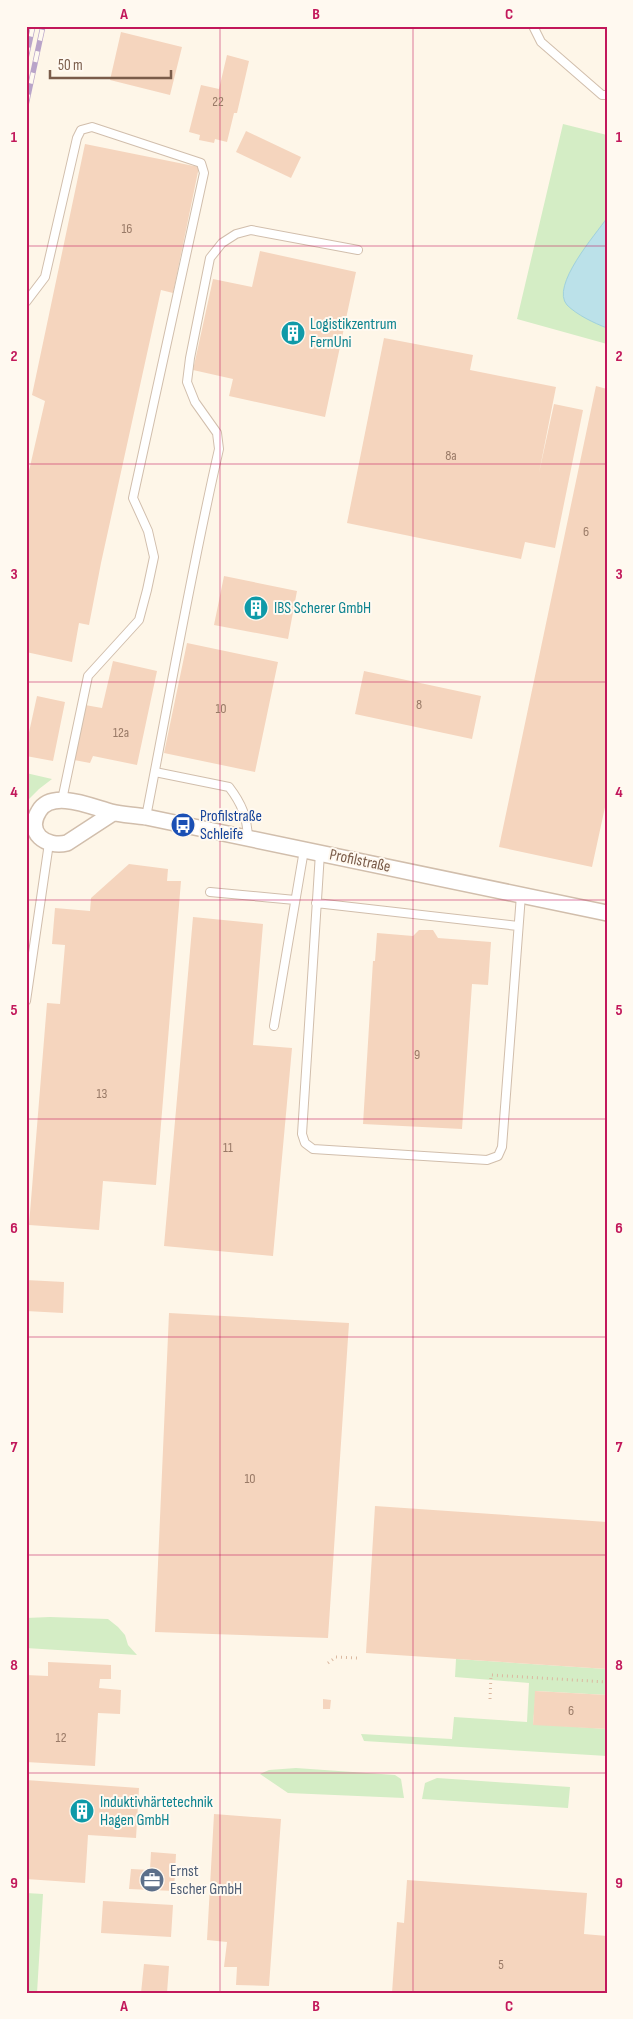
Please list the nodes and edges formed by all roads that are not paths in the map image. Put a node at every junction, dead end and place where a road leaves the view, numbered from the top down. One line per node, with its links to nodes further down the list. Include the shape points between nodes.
1 (533, 26): 2 (lane, via 541,42 602,95)
2 (607, 95)
3 (358, 250): 5 (lane, via 251,230 222,243 210,258 187,382 195,402 217,433 219,449 197,546)
4 (26, 302): 6 (lane, via 45,277 77,138 82,130 92,127 201,163 204,173 133,498 148,531 154,557 147,590 139,620 88,676)
5 (155, 772): 8 (lane); 9 (lane, via 229,787 248,821)
6 (62, 800): 7 (street, Profilstraße); 10 (street, via 46,803 35,818 38,834)
7 (113, 813): 8 (street, Profilstraße); 10 (street, via 67,843)
8 (146, 817): 9 (street, Profilstraße)
9 (248, 838): 11 (street, Profilstraße)
10 (49, 843): 19 (lane)
11 (304, 850): 12 (street, Profilstraße); 15 (lane)
12 (320, 853): 14 (street, Profilstraße); 16 (lane)
13 (210, 892): 15 (lane)
14 (521, 895): 17 (street, Profilstraße); 18 (lane)
15 (295, 900): 20 (lane)
16 (316, 903): 18 (lane); 18 (lane, via 302,1134 305,1143 313,1149 487,1160 498,1156 502,1146)
17 (607, 913)
18 (518, 926)
19 (26, 1002)
20 (274, 1026)

